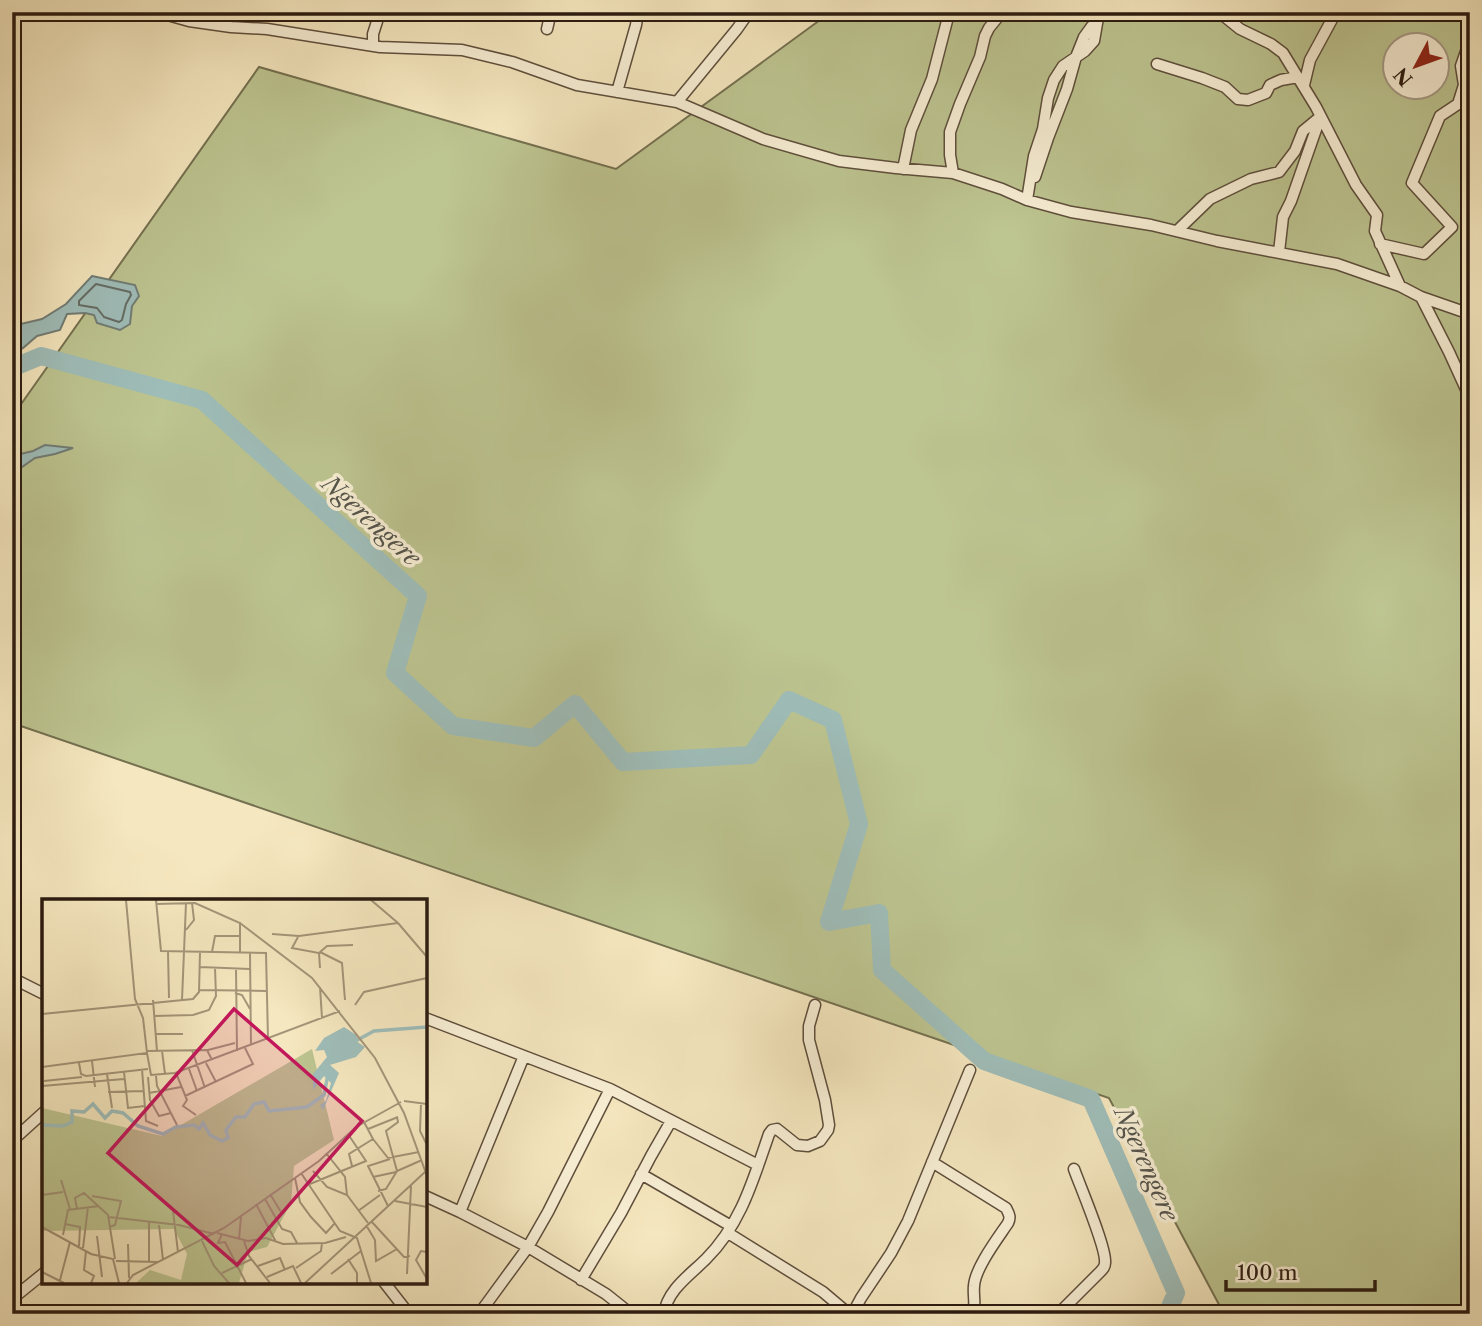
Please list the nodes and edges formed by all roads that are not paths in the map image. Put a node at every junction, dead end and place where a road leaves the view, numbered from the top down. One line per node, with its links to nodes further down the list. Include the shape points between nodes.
1 (116, 12): 10 (street)
2 (380, 12): 15 (street)
3 (551, 12): 13 (street)
4 (638, 12): 19 (street)
5 (749, 12): 20 (street)
6 (1002, 12): 23 (street, via 985,36 950,132)
7 (1099, 12): 16 (street, via 1094,41)
8 (1219, 12): 18 (street, via 1280,50)
9 (1336, 12): 18 (street)
10 (153, 13): 15 (street)
11 (948, 17): 22 (street)
12 (1092, 26): 16 (street)
13 (547, 29)
14 (1470, 40): 26 (street, via 1461,66 1464,85 1458,104 1440,117 1412,183 1452,227 1424,254)
15 (373, 46): 19 (street, via 462,50 524,65 577,85)
16 (1076, 57): 24 (street); 24 (street, via 1063,66 1051,89)
17 (1157, 65): 18 (street, via 1225,87 1238,99 1265,93 1281,80)
18 (1301, 81): 21 (street)
19 (617, 92): 20 (street)
20 (677, 102): 22 (street, via 763,139 812,154)
21 (1320, 117): 25 (street, via 1303,131 1279,172 1251,179 1210,199); 26 (street, via 1377,215 1375,231); 27 (street, via 1283,217)
22 (903, 169): 23 (street)
23 (953, 173): 24 (street)
24 (1027, 200): 25 (street)
25 (1178, 230): 27 (street)
26 (1380, 244): 28 (street)
27 (1279, 252): 28 (street, via 1337,264)
28 (1401, 286): 29 (street)
29 (1421, 297): 30 (street); 31 (street)
30 (1470, 314)
31 (1470, 398)
32 (12, 978): 33 (street)
33 (42, 993)
34 (815, 1005): 43 (street, via 808,1040 825,1100 828,1130 820,1141 808,1146 797,1145 772,1130)
35 (427, 1019): 36 (street)
36 (524, 1056): 38 (street); 47 (street)
37 (970, 1070): 42 (street)
38 (610, 1089): 40 (street); 49 (street)
39 (42, 1117): 41 (street)
40 (671, 1121): 43 (street); 45 (street)
41 (12, 1141)
42 (932, 1163): 58 (street, via 891,1253); 59 (street, via 1009,1213 1009,1223 974,1283)
43 (758, 1165): 48 (street)
44 (1074, 1169): 60 (street, via 1105,1265)
45 (641, 1174): 48 (street); 51 (street)
46 (427, 1197): 47 (street)
47 (460, 1212): 49 (street)
48 (730, 1229): 57 (street, via 670,1294); 58 (street)
49 (528, 1247): 51 (street); 55 (street)
50 (42, 1275): 53 (street)
51 (581, 1280): 56 (street)
52 (386, 1284): 54 (street)
53 (12, 1299)
54 (409, 1314)
55 (479, 1314)
56 (631, 1314)
57 (664, 1314)
58 (851, 1314)
59 (973, 1314)
60 (1058, 1314)

